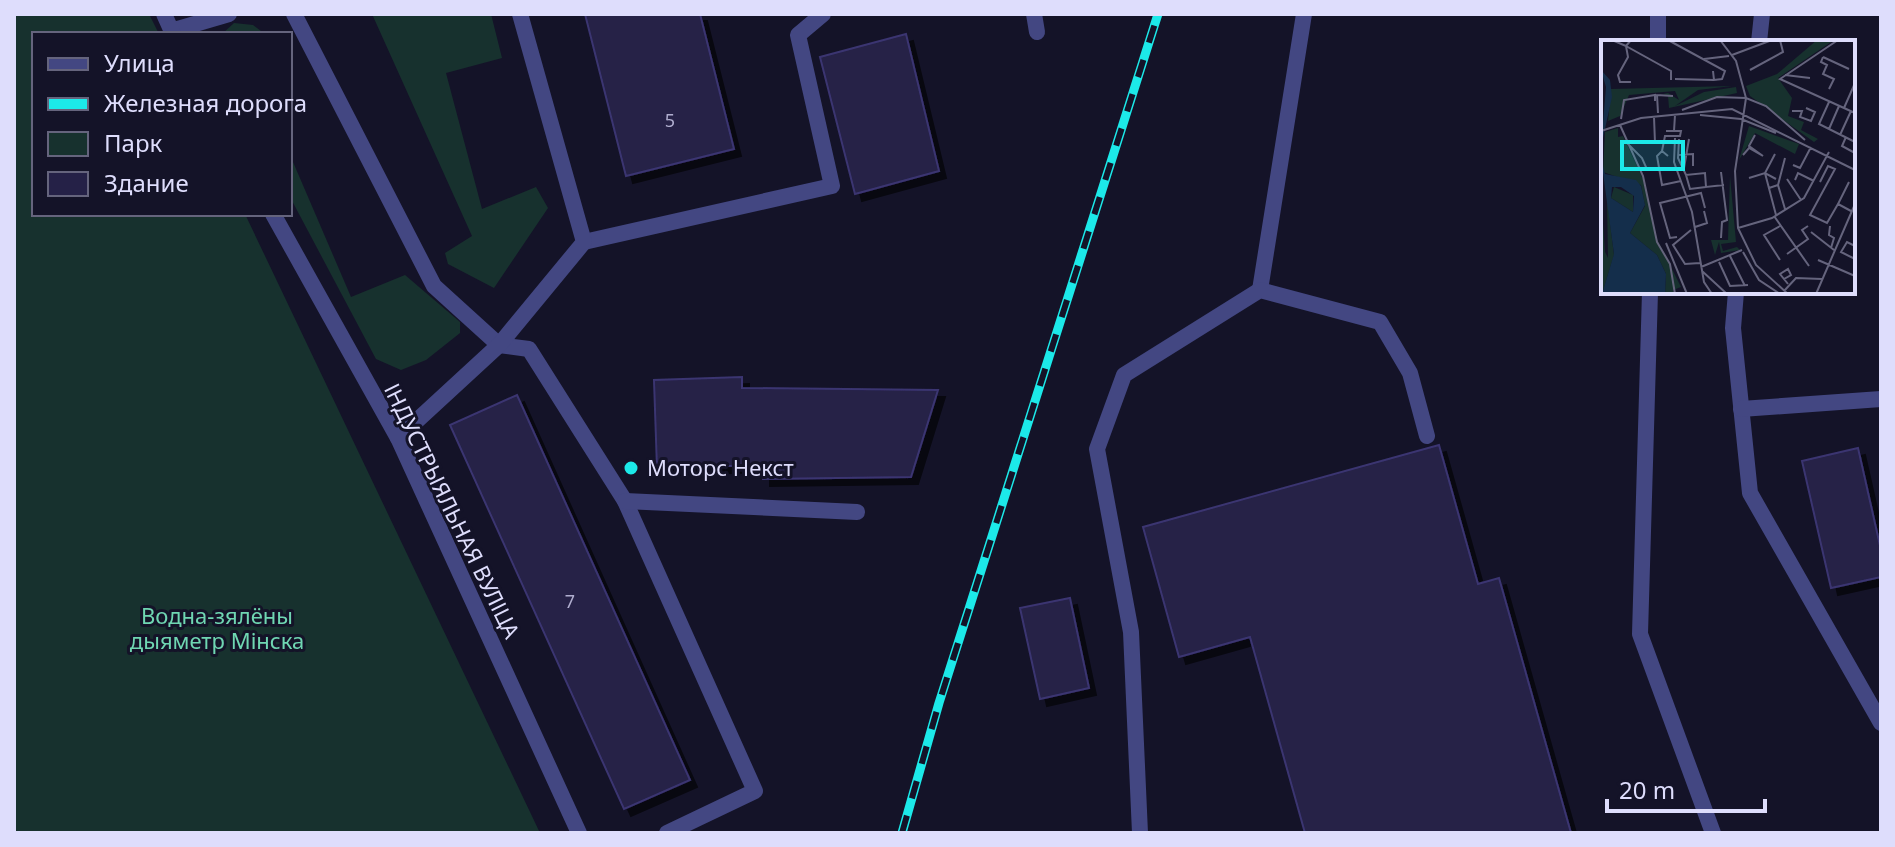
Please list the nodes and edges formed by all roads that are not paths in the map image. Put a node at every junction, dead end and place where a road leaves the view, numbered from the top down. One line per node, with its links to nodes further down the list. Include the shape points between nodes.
1 (164, 14): 10 (street)
2 (229, 14): 10 (street)
3 (294, 14): 19 (street, via 434,286)
4 (520, 14): 15 (street)
5 (823, 14): 15 (street, via 798,35 832,186)
6 (1034, 14): 11 (street)
7 (1304, 14): 16 (street)
8 (1658, 14): 12 (street)
9 (1762, 14): 13 (street)
10 (172, 32)
11 (1037, 32)
12 (1658, 40)
13 (1759, 40)
14 (274, 216): 23 (street, ІНДУСТРЫЯЛЬНАЯ ВУЛІЦА)
15 (584, 242): 19 (street)
16 (1260, 290): 22 (street, via 1380,322 1410,373); 29 (street, via 1124,375 1097,449 1131,632)
17 (1650, 294): 30 (street, via 1640,634)
18 (1736, 294): 21 (street, via 1733,328)
19 (499, 345): 23 (street); 24 (street, via 529,349)
20 (1881, 399): 21 (street)
21 (1741, 409): 26 (street, via 1750,493)
22 (1427, 436)
23 (398, 438): 27 (street, ІНДУСТРЫЯЛЬНАЯ ВУЛІЦА)
24 (625, 501): 25 (street); 28 (street, via 755,791)
25 (857, 512)
26 (1881, 723)
27 (579, 833)
28 (667, 833)
29 (1140, 833)
30 (1713, 833)

